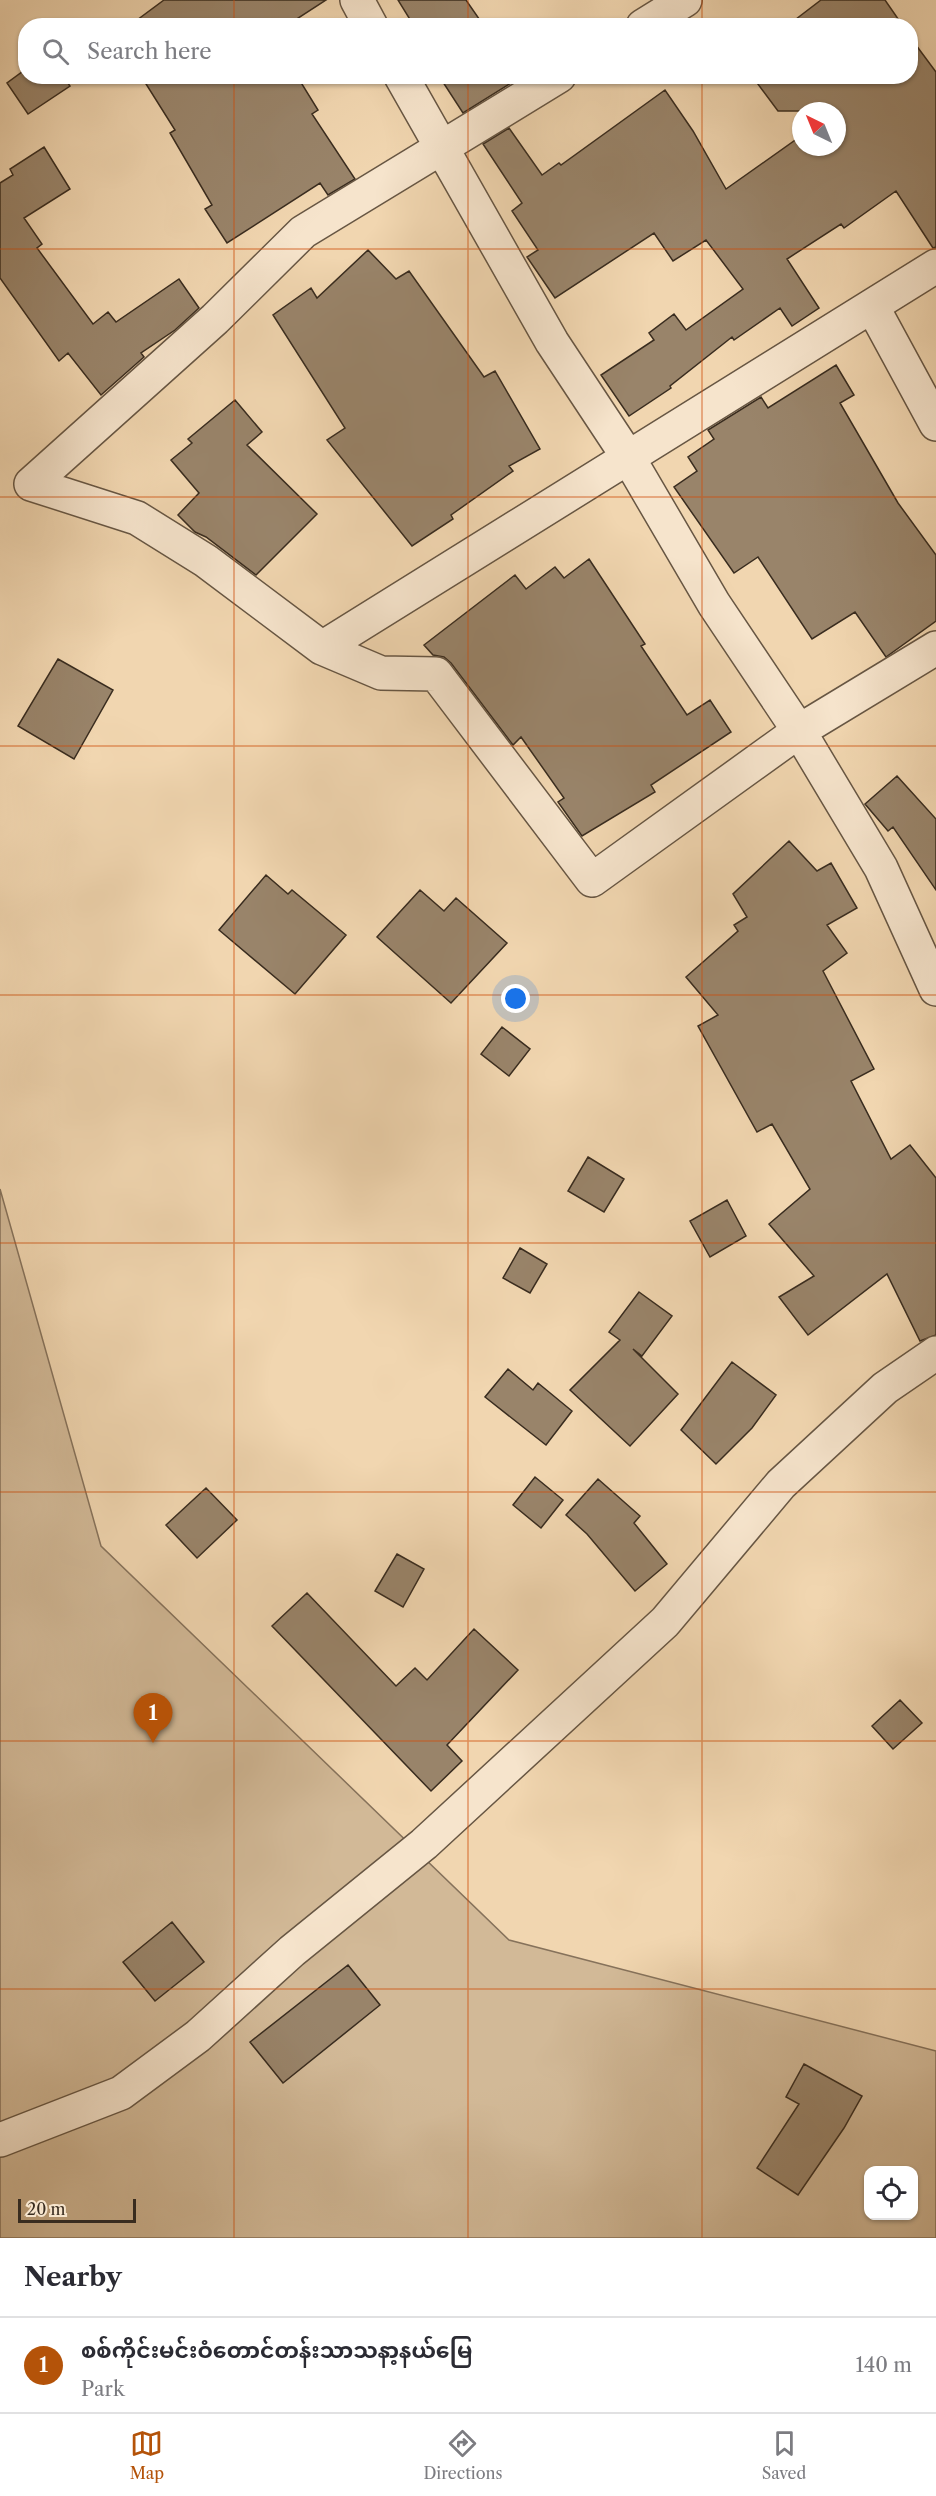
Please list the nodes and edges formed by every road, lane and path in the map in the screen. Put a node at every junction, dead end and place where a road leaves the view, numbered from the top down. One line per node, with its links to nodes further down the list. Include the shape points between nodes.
1 (357, 0): 3 (street)
2 (685, 0): 4 (street)
3 (367, 18)
4 (656, 18)
5 (406, 84): 7 (street)
6 (546, 84): 7 (street)
7 (442, 147): 11 (street, via 552,342); 12 (street, via 303,232 215,319 31,484 137,518 206,561)
8 (936, 266): 9 (street)
9 (872, 306): 10 (street); 11 (street)
10 (936, 424)
11 (628, 457): 12 (street); 14 (street, via 714,604)
12 (322, 648): 14 (street, via 381,673 436,674 592,880)
13 (936, 648): 14 (street)
14 (799, 731): 15 (street, via 881,868)
15 (936, 989)
16 (936, 1353): 17 (street, via 885,1388 780,1484 665,1622 424,1844 292,1951 198,2036 121,2093)
17 (0, 2140)

